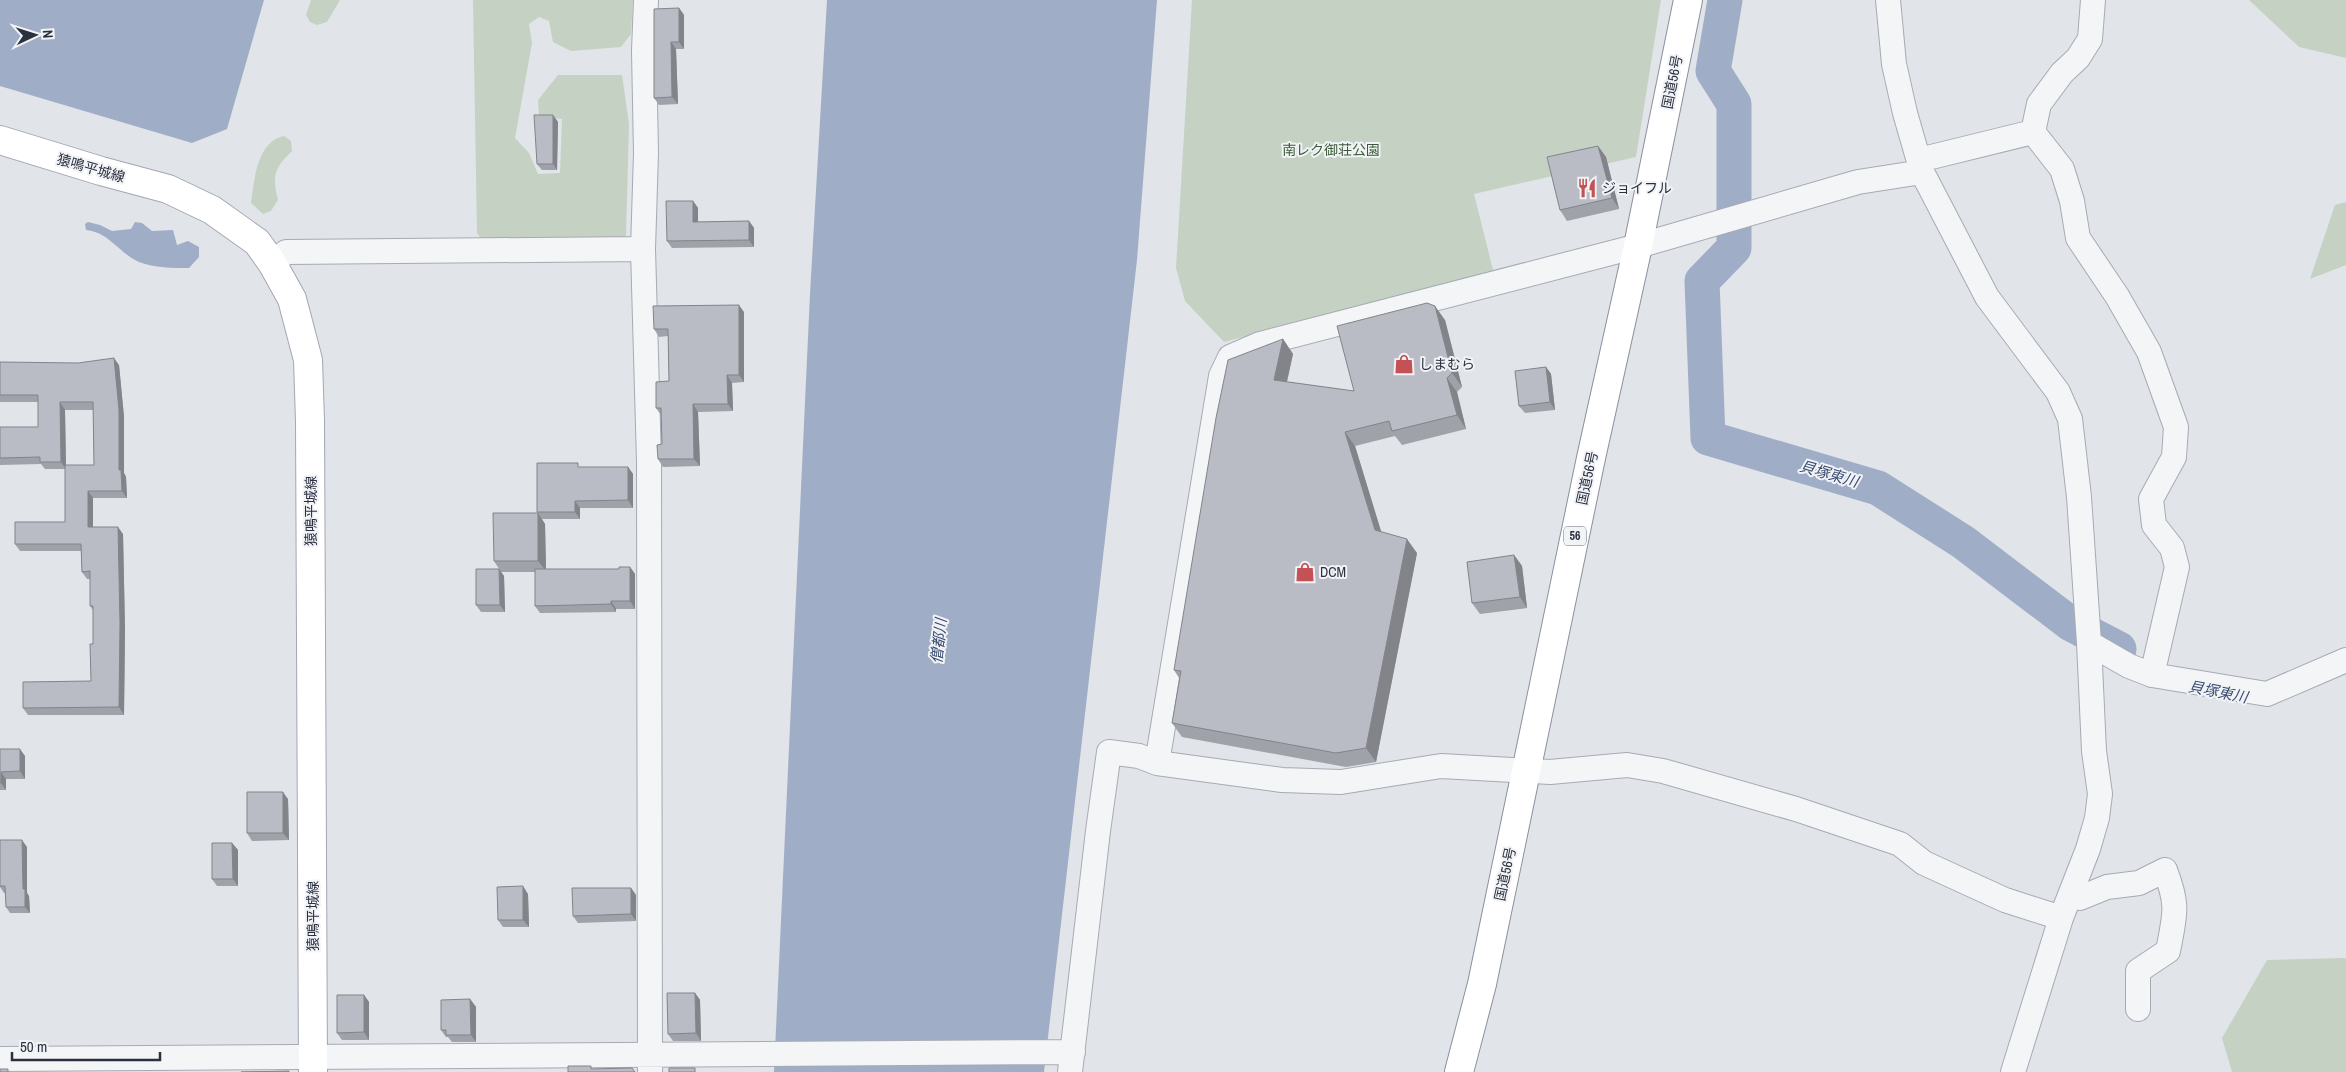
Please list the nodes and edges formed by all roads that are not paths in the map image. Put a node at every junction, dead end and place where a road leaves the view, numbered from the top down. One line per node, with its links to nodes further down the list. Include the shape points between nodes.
1 (646, 0): 9 (street)
2 (1688, 0): 8 (main road, 国道56号 / 56)
3 (1888, 0): 7 (street, via 1894,64)
4 (2093, 0): 5 (street, via 2090,39 2039,104)
5 (2033, 132): 7 (street); 13 (street, via 2062,169 2072,201 2078,238 2118,296 2150,352 2176,426 2174,457 2151,499 2154,525 2172,548 2177,567)
6 (0, 140): 10 (main road, 猿鳴平城線, via 168,189 212,210 257,242)
7 (1920, 166): 8 (street); 11 (street, via 1987,297 2058,392 2070,419)
8 (1638, 246): 14 (street, via 1260,344 1230,357 1221,376); 15 (main road, 国道56号 / 56)
9 (643, 249): 10 (street, via 286,252); 22 (street, via 649,462)
10 (272, 263): 23 (main road, 猿鳴平城線, via 292,299 308,360)
11 (2089, 643): 13 (street); 16 (street, via 2094,751 2100,794 2097,818)
12 (2346, 660): 13 (street, via 2267,694)
13 (2152, 675)
14 (1157, 763): 15 (street, via 1282,780 1341,782 1441,766); 19 (street, via 1139,756 1109,752)
15 (1527, 771): 17 (street, via 1627,765 1664,771 1796,809 1900,844 1924,863 2005,900); 24 (main road, 国道56号 / 56, via 1482,984)
16 (2070, 896): 17 (street); 18 (street, via 2080,898 2107,887 2139,883 2165,870 2174,891 2176,909 2168,951 2138,972)
17 (2061, 918): 25 (street)
18 (2138, 1009)
19 (1068, 1058): 21 (street)
20 (0, 1059): 23 (street)
21 (748, 1060): 22 (street)
22 (650, 1063): 23 (street)
23 (313, 1065)
24 (1459, 1072)
25 (2013, 1072)

